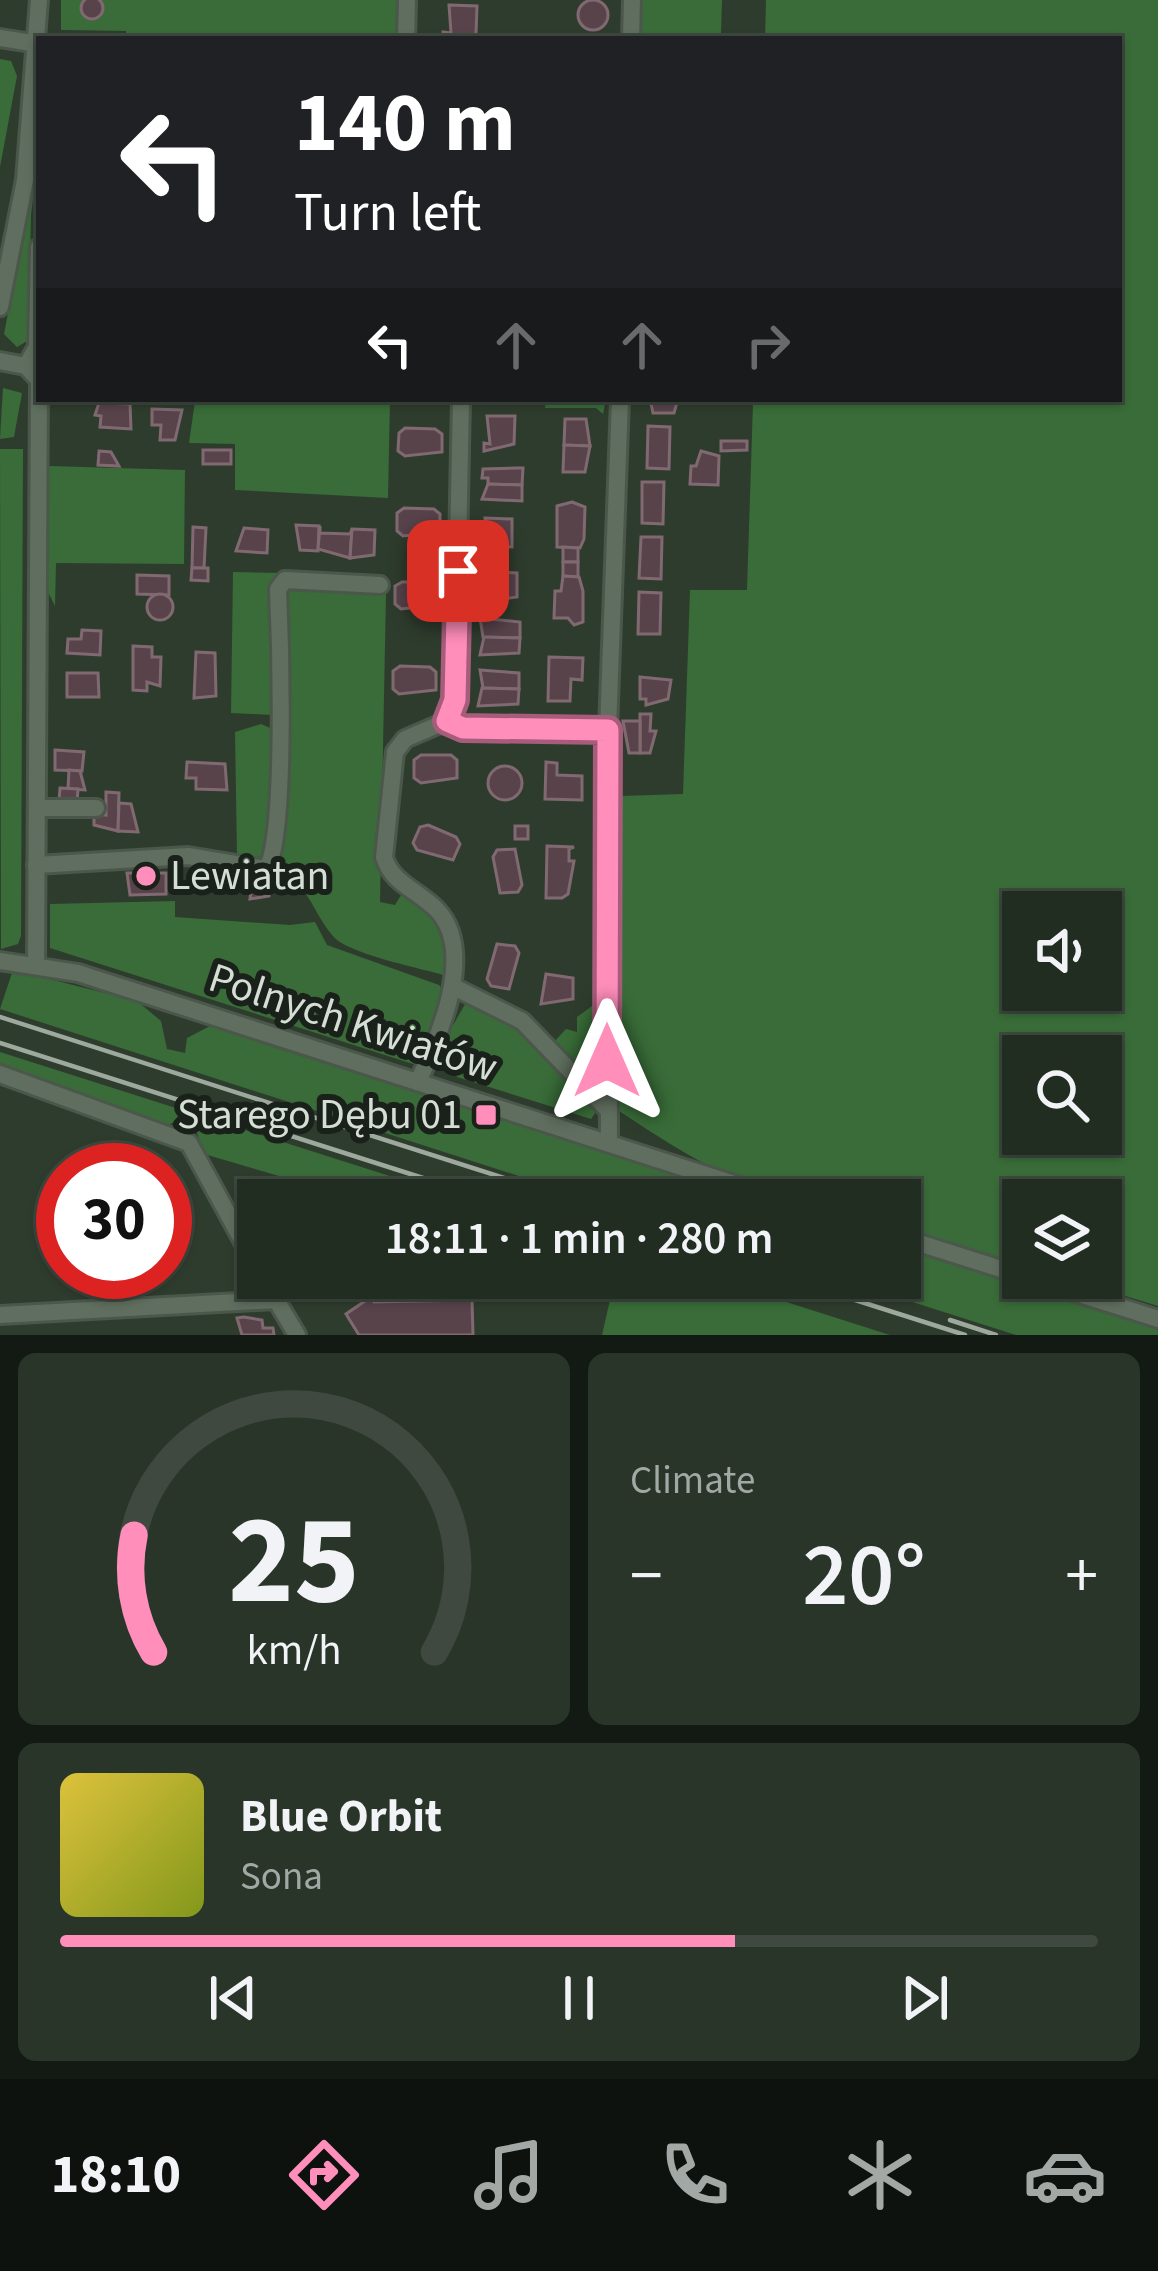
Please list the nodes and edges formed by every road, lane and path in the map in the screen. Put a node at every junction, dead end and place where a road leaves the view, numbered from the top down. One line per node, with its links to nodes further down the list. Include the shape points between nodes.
1 (39, 0): 4 (street)
2 (407, 0): 5 (street)
3 (632, 0): 6 (street)
4 (38, 36)
5 (406, 36)
6 (631, 36)
7 (0, 38): 8 (street)
8 (36, 44)
9 (36, 65): 10 (street)
10 (0, 308)
11 (36, 350): 13 (street)
12 (0, 361): 13 (street)
13 (26, 366): 14 (street)
14 (36, 377)
15 (39, 402): 21 (street)
16 (461, 402): 19 (street, via 455,700)
17 (620, 402): 20 (street)
18 (380, 585): 23 (street, via 285,580 278,589 281,774 266,869 188,856)
19 (447, 721): 20 (street, via 463,728); 26 (street, via 405,739 395,752 384,857 388,871 446,921)
20 (608, 730): 29 (street)
21 (37, 808): 22 (street); 23 (street)
22 (96, 808)
23 (37, 866): 25 (street)
24 (0, 961): 25 (street, Polnych Kwiatów)
25 (36, 964): 28 (street, Polnych Kwiatów)
26 (454, 987): 28 (street); 29 (street, via 522,1021)
27 (0, 1074): 32 (street, via 189,1143)
28 (418, 1082): 30 (street, Polnych Kwiatów)
29 (606, 1108): 30 (street)
30 (609, 1143): 31 (street, Polnych Kwiatów)
31 (720, 1179)
32 (237, 1231)
33 (921, 1244): 34 (street)
34 (1002, 1269)
35 (1095, 1299): 38 (street)
36 (276, 1300): 37 (street); 39 (street)
37 (0, 1315)
38 (1158, 1319)
39 (297, 1335)

